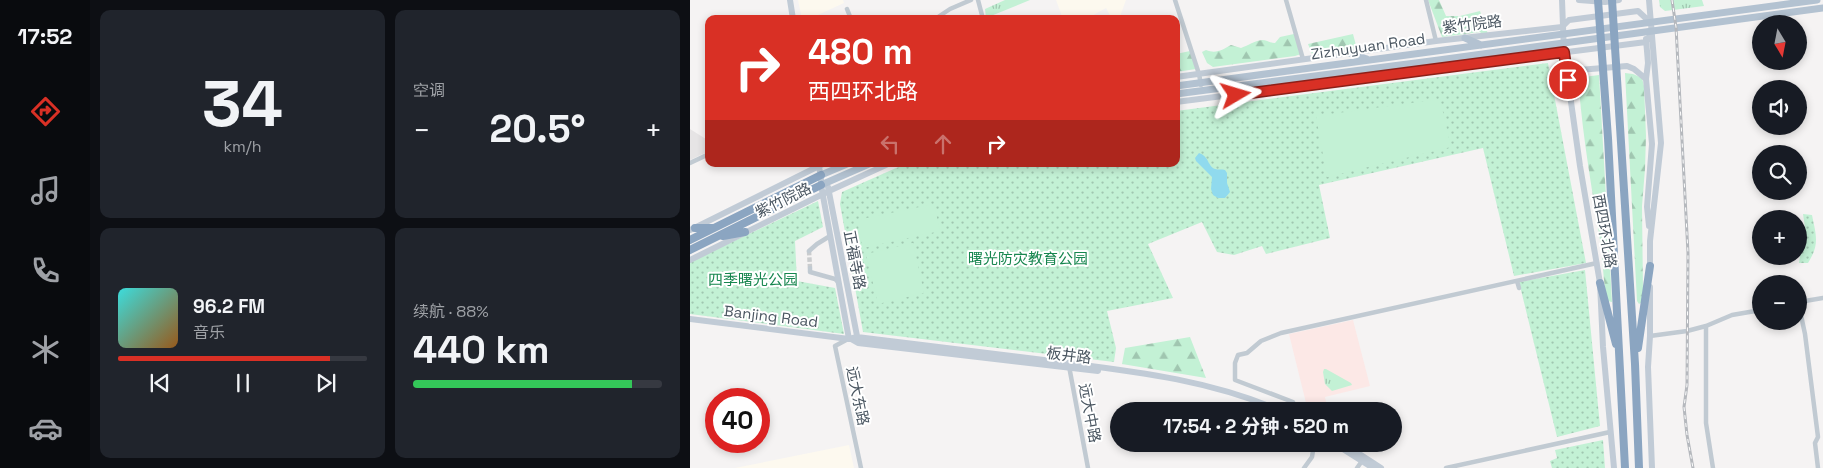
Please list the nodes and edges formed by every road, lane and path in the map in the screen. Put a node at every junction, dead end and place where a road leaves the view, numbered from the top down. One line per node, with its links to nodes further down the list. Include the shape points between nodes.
1 (790, 0): 16 (street)
2 (972, 0): 18 (street)
3 (978, 0): 19 (street)
4 (1175, 0): 20 (street)
5 (1286, 0): 33 (street)
6 (1426, 0): 27 (street)
7 (1562, 0): 23 (street, 西四环北路)
8 (1579, 0): 11 (street)
9 (1598, 0): 85 (highway, 西四环北路)
10 (1612, 0): 86 (highway, 西四环北路)
11 (1619, 0)
12 (1649, 0): 22 (street)
13 (1817, 0): 22 (main road)
14 (1823, 8): 22 (main road)
15 (847, 9): 17 (street)
16 (793, 15)
17 (849, 15)
18 (941, 15)
19 (982, 15)
20 (1180, 15)
21 (1180, 15): 36 (street)
22 (1652, 26): 23 (street, 紫竹院路, via 1638,11 1570,20); 24 (main road, Zizhuyuan Road); 25 (main road, Zizhuyuan Road); 28 (street); 43 (street)
23 (1562, 27): 25 (street, 西四环北路); 26 (street, 紫竹院路)
24 (1644, 31): 28 (street); 29 (main road, Zizhuyuan Road)
25 (1564, 35): 29 (street, 西四环北路); 30 (main road, Zizhuyuan Road)
26 (1465, 38): 27 (street, 紫竹院路); 30 (main road)
27 (1436, 41): 32 (street, 紫竹院路)
28 (1646, 42): 31 (street); 35 (street)
29 (1563, 43): 31 (street, 西四环北路); 38 (main road, Zizhuyuan Road)
30 (1482, 45): 34 (main road, Zizhuyuan Road)
31 (1564, 52): 41 (street); 46 (street, 西四环北路)
32 (1349, 53): 33 (street, 紫竹院路); 34 (main road)
33 (1303, 59): 36 (street, 紫竹院路)
34 (1370, 60): 40 (main road, Zizhuyuan Road)
35 (1648, 63): 39 (street); 43 (street)
36 (1199, 74): 37 (street, 紫竹院路); 40 (street)
37 (1180, 76)
38 (1301, 78): 41 (main road); 44 (main road, Zizhuyuan Road)
39 (1646, 79): 46 (street, via 1627,66 1579,70); 65 (street, via 1652,144 1647,207)
40 (1200, 83): 42 (main road, Zizhuyuan Road); 44 (street)
41 (1319, 84): 47 (street)
42 (1180, 86)
43 (1656, 87): 65 (street, via 1661,143)
44 (1202, 91): 45 (main road, Zizhuyuan Road); 47 (street)
45 (1180, 94)
46 (1570, 94): 69 (street, 西四环北路)
47 (1203, 99): 48 (street)
48 (1180, 102)
49 (705, 156): 50 (street)
50 (690, 163)
51 (814, 167): 60 (street, 紫竹院路)
52 (820, 167): 56 (street)
53 (840, 167): 56 (main road)
54 (862, 167): 57 (main road)
55 (881, 167): 58 (street, 紫竹院路)
56 (821, 175): 57 (street); 59 (highway)
57 (824, 184): 58 (street); 62 (highway)
58 (825, 192): 61 (street, 紫竹院路); 63 (street); 84 (street, 正福寺路)
59 (715, 228): 60 (highway); 64 (highway)
60 (693, 229)
61 (745, 232): 62 (highway); 68 (street, 紫竹院路)
62 (716, 236): 66 (highway)
63 (830, 236): 67 (street); 73 (street)
64 (690, 240)
65 (1650, 241): 70 (street)
66 (690, 250)
67 (809, 251)
68 (690, 260)
69 (1597, 263): 72 (street); 74 (street, 西四环北路)
70 (1650, 266): 82 (street); 86 (highway)
71 (810, 268): 73 (street, via 810,272)
72 (1517, 281): 75 (street); 90 (street, via 1281,333 1238,356 1235,380)
73 (839, 283): 83 (street)
74 (1600, 283): 85 (highway); 91 (street, 西四环北路)
75 (1519, 288)
76 (1823, 298): 77 (street)
77 (1807, 302)
78 (1752, 312): 80 (street, via 1732,315)
79 (690, 318): 83 (street, Banjing Road)
80 (1706, 326): 82 (street, via 1687,332); 107 (street, via 1706,423)
81 (1804, 330): 108 (street, via 1818,436)
82 (1650, 336): 106 (street)
83 (849, 338): 84 (street); 96 (street, 远大东路, via 835,346)
84 (858, 340): 87 (street, 板井路)
85 (1620, 358): 104 (highway, 西四环北路)
86 (1636, 364): 105 (highway, 西四环北路)
87 (1068, 366): 88 (street, 板井路, via 1156,378); 89 (street, via 1145,373 1196,382); 97 (street, 远大中路)
88 (1246, 402)
89 (1257, 402)
90 (1293, 402)
91 (1610, 432): 102 (street); 103 (street, 西四环北路)
92 (1313, 452): 98 (street)
93 (1348, 452): 95 (street)
94 (1356, 452): 101 (street)
95 (1362, 461): 99 (street); 100 (street)
96 (861, 468)
97 (1088, 468)
98 (1304, 468)
99 (1357, 468)
100 (1373, 468)
101 (1381, 468)
102 (1446, 468)
103 (1614, 468)
104 (1625, 468)
105 (1639, 468)
106 (1652, 468)
107 (1713, 468)
108 (1818, 468)

